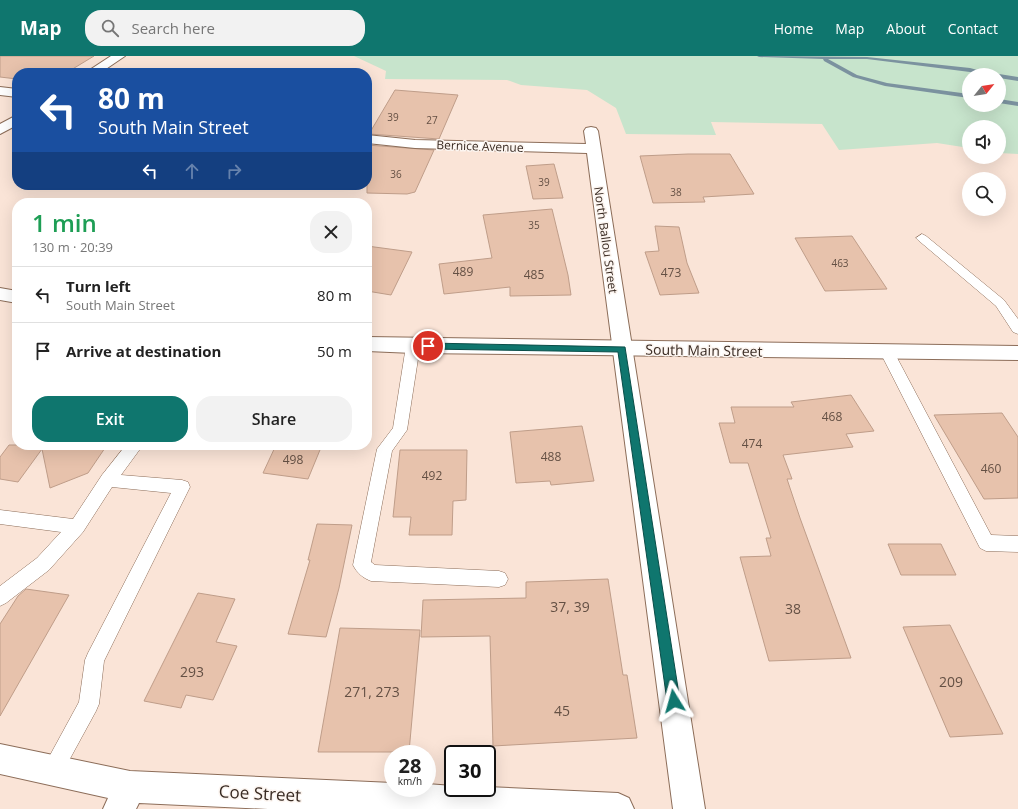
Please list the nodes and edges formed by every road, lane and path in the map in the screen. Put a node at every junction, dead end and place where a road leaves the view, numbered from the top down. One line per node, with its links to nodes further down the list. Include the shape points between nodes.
1 (119, 56): 2 (street)
2 (99, 68)
3 (0, 91): 4 (street)
4 (12, 93)
5 (12, 122): 6 (street)
6 (0, 130)
7 (591, 131): 9 (street, North Ballou Street)
8 (372, 140): 9 (street, Bernice Avenue, via 415,144)
9 (592, 149): 16 (street, North Ballou Street)
10 (922, 238): 13 (lane, via 1000,303)
11 (0, 294): 12 (street)
12 (12, 296)
13 (1018, 329)
14 (372, 344): 15 (street, South Main Street)
15 (413, 346): 16 (street, South Main Street); 24 (lane, via 400,430 385,449 362,565 371,573)
16 (622, 349): 17 (street, South Main Street); 30 (street, North Ballou Street)
17 (887, 352): 18 (street, South Main Street); 23 (lane, via 986,543)
18 (1018, 353)
19 (131, 450): 20 (lane)
20 (108, 480): 22 (lane); 27 (lane, via 182,487 95,660 89,704)
21 (0, 517): 22 (lane)
22 (77, 527): 25 (lane, via 43,564)
23 (1018, 544)
24 (499, 579)
25 (0, 597)
26 (0, 759): 27 (street, Coe Street)
27 (53, 770): 28 (street, Coe Street)
28 (124, 798): 29 (street, Coe Street)
29 (618, 809)
30 (689, 809)

